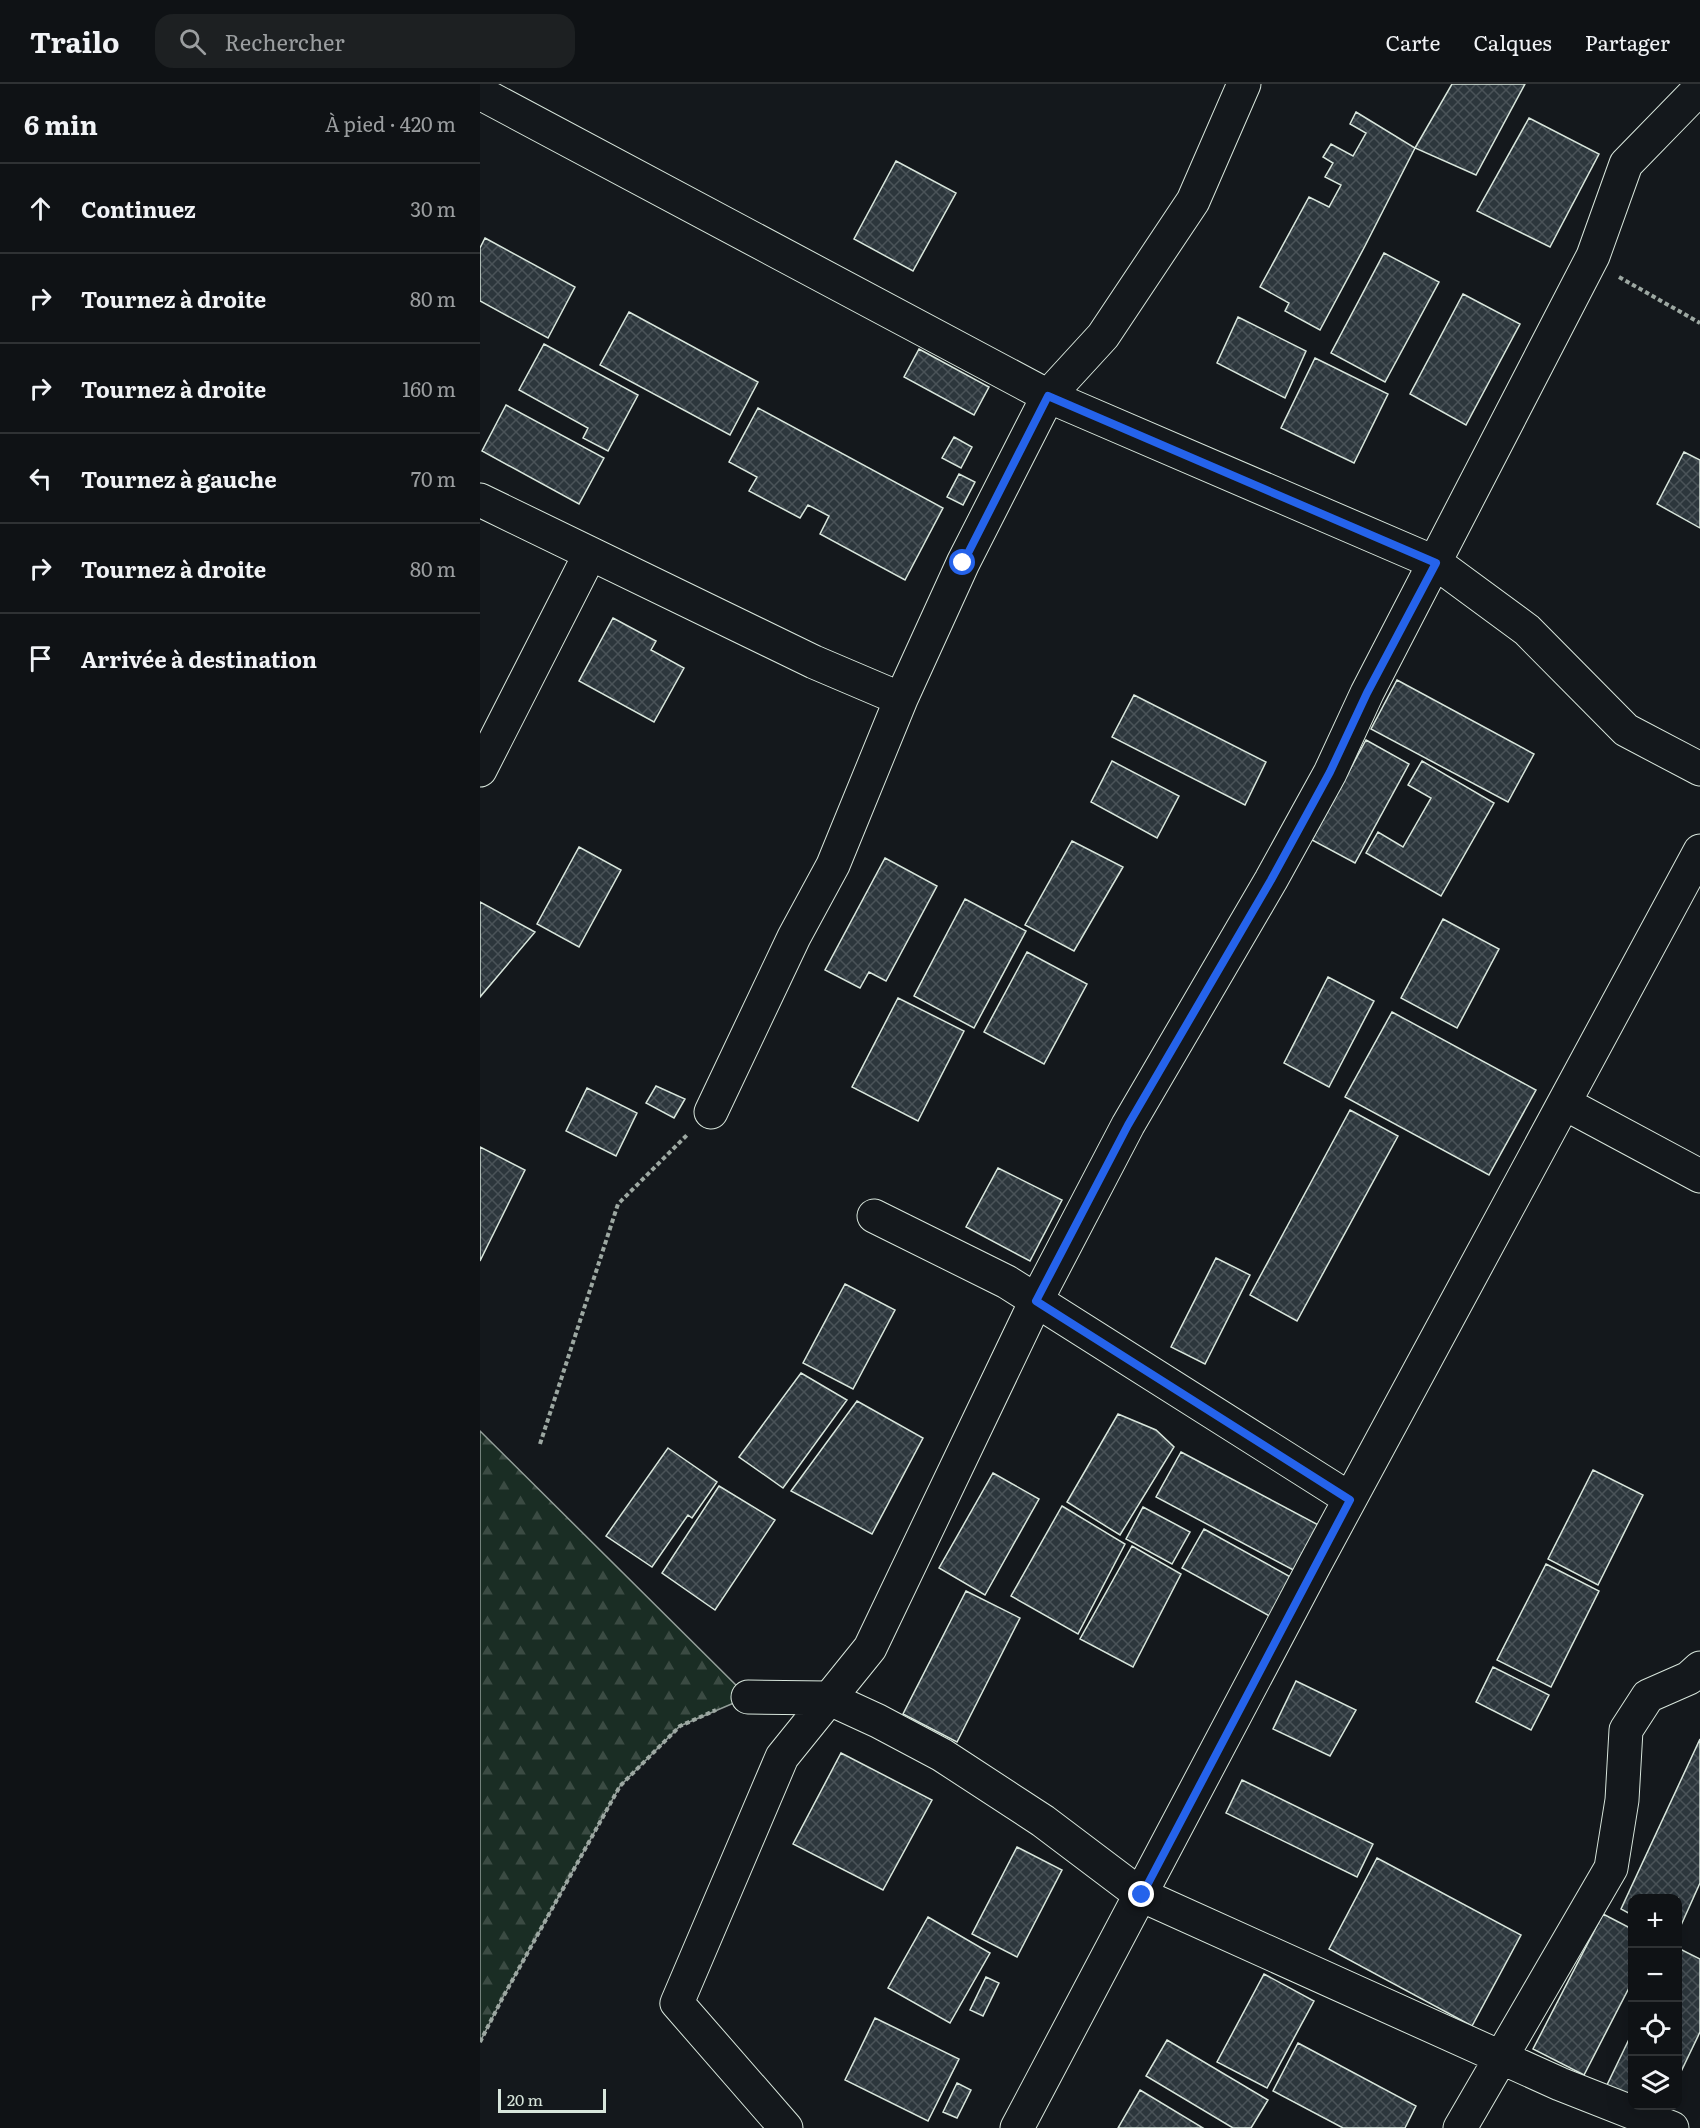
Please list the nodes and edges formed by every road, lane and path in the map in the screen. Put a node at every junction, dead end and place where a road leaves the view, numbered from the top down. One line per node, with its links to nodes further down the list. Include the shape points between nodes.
1 (1244, 84): 6 (street, via 1193,201 1103,336)
2 (1700, 88): 4 (street, via 1626,164)
3 (480, 93): 6 (street)
4 (1593, 256): 5 (path, via 1607,269); 9 (street)
5 (1700, 323)
6 (1048, 396): 9 (street); 10 (street, via 963,563)
7 (480, 500): 8 (street)
8 (590, 554): 10 (street, via 814,662); 12 (street)
9 (1436, 563): 11 (street, via 1527,630 1626,730); 18 (street, via 1319,792 1128,1125)
10 (901, 699): 15 (street, via 833,865 794,937)
11 (1700, 769)
12 (480, 770)
13 (1700, 851): 14 (street)
14 (1563, 1103): 16 (street); 20 (street)
15 (711, 1112): 19 (path, via 618,1204)
16 (1700, 1176)
17 (874, 1216): 18 (street, via 1007,1282)
18 (1036, 1301): 20 (street); 23 (street, via 870,1648)
19 (540, 1444)
20 (1350, 1500): 24 (street)
21 (1700, 1668): 26 (street, via 1648,1696 1626,1731 1622,1800 1611,1868)
22 (748, 1696): 23 (street); 25 (path, via 680,1726 620,1786)
23 (828, 1698): 24 (street, via 942,1755 1043,1821); 27 (street, via 782,1757 678,2003)
24 (1142, 1895): 26 (street); 28 (street)
25 (480, 2042)
26 (1500, 2056): 29 (street); 30 (street)
27 (786, 2128)
28 (1017, 2128)
29 (1460, 2128)
30 (1672, 2128)

